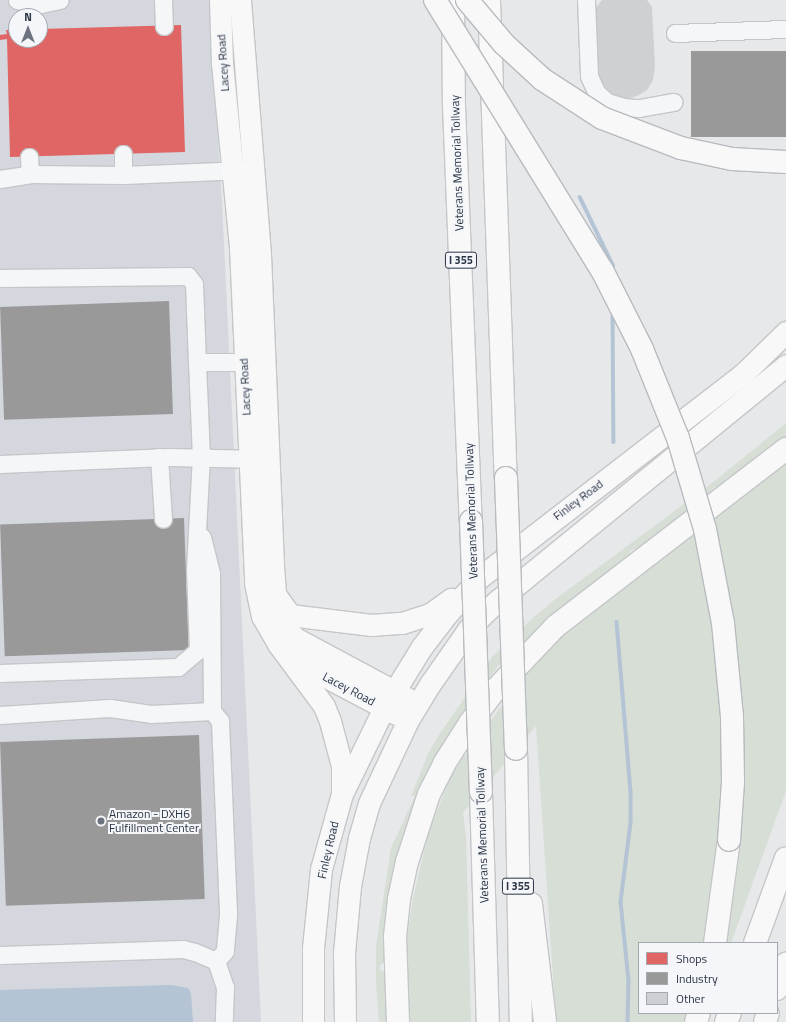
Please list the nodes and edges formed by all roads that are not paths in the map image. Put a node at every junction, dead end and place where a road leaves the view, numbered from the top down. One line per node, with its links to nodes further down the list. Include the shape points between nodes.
1 (60, 0): 11 (lane)
2 (163, 0): 12 (lane)
3 (220, 0): 21 (main road, Lacey Road, via 222,63)
4 (240, 0): 20 (main road, Lacey Road)
5 (435, 0): 49 (highway, bridge, via 602,270 642,349 678,438 705,530 724,629 733,743 729,840)
6 (442, 0): 16 (highway)
7 (454, 0): 16 (highway, Veterans Memorial Tollway / I 355)
8 (467, 0): 19 (highway, bridge, via 504,44 542,79 602,118 681,148 732,159)
9 (489, 0): 46 (highway, I 355, bridge)
10 (586, 0): 15 (lane, via 589,76 596,92 607,102 622,107 639,108)
11 (22, 6)
12 (164, 26)
13 (786, 29): 14 (lane)
14 (675, 33)
15 (673, 102)
16 (454, 106): 60 (highway, Veterans Memorial Tollway / I 355, bridge, via 472,521)
17 (122, 154): 23 (lane)
18 (29, 157): 22 (lane)
19 (786, 162)
20 (253, 169): 21 (lane); 29 (main road, Lacey Road)
21 (232, 172): 23 (lane); 28 (main road, Lacey Road, via 240,247)
22 (30, 174): 23 (lane); 24 (lane)
23 (123, 174)
24 (0, 179)
25 (0, 278): 27 (lane, via 188,276 194,284)
26 (786, 332): 38 (main road, Finley Road, via 742,376)
27 (197, 362): 28 (lane); 32 (lane)
28 (244, 362): 29 (lane); 34 (main road, Lacey Road)
29 (265, 362): 34 (main road, Lacey Road)
30 (786, 365): 44 (main road, via 497,601 469,628)
31 (786, 449): 59 (highway, via 556,626 520,662 470,723 444,764 429,794 407,862 399,899 395,937)
32 (201, 456): 33 (lane); 34 (lane); 36 (lane)
33 (159, 457): 35 (lane); 37 (lane)
34 (260, 459): 39 (main road, Lacey Road); 40 (main road, Lacey Road, via 255,583 262,616)
35 (0, 464)
36 (198, 516): 41 (lane, via 195,570 198,650 178,667); 43 (lane, via 211,574)
37 (163, 518)
38 (479, 578): 39 (main road, via 430,614 402,623 371,625 290,615); 42 (main road, Finley Road, via 443,619)
39 (274, 592): 42 (main road, Lacey Road, via 280,621 295,638)
40 (288, 657): 42 (main road, Lacey Road); 47 (main road, via 324,706 330,721 342,766)
41 (0, 673)
42 (389, 700): 44 (main road); 47 (main road, Finley Road)
43 (212, 711): 45 (lane, via 151,714 110,708); 52 (lane, via 220,721 228,915 225,951)
44 (413, 712): 58 (main road, via 369,803 359,838 350,886 345,945)
45 (0, 715)
46 (517, 792): 61 (highway, I 355); 62 (highway)
47 (342, 794): 57 (main road, Finley Road, via 321,869 313,948)
48 (786, 858): 50 (highway)
49 (715, 942)
50 (755, 942)
51 (0, 955): 52 (lane, via 183,949)
52 (216, 961): 55 (lane, via 225,987)
53 (786, 964): 54 (highway)
54 (778, 986)
55 (225, 1015): 56 (lane)
56 (236, 1022)
57 (313, 1022)
58 (345, 1022)
59 (398, 1022)
60 (488, 1022)
61 (521, 1022)
62 (545, 1022)

